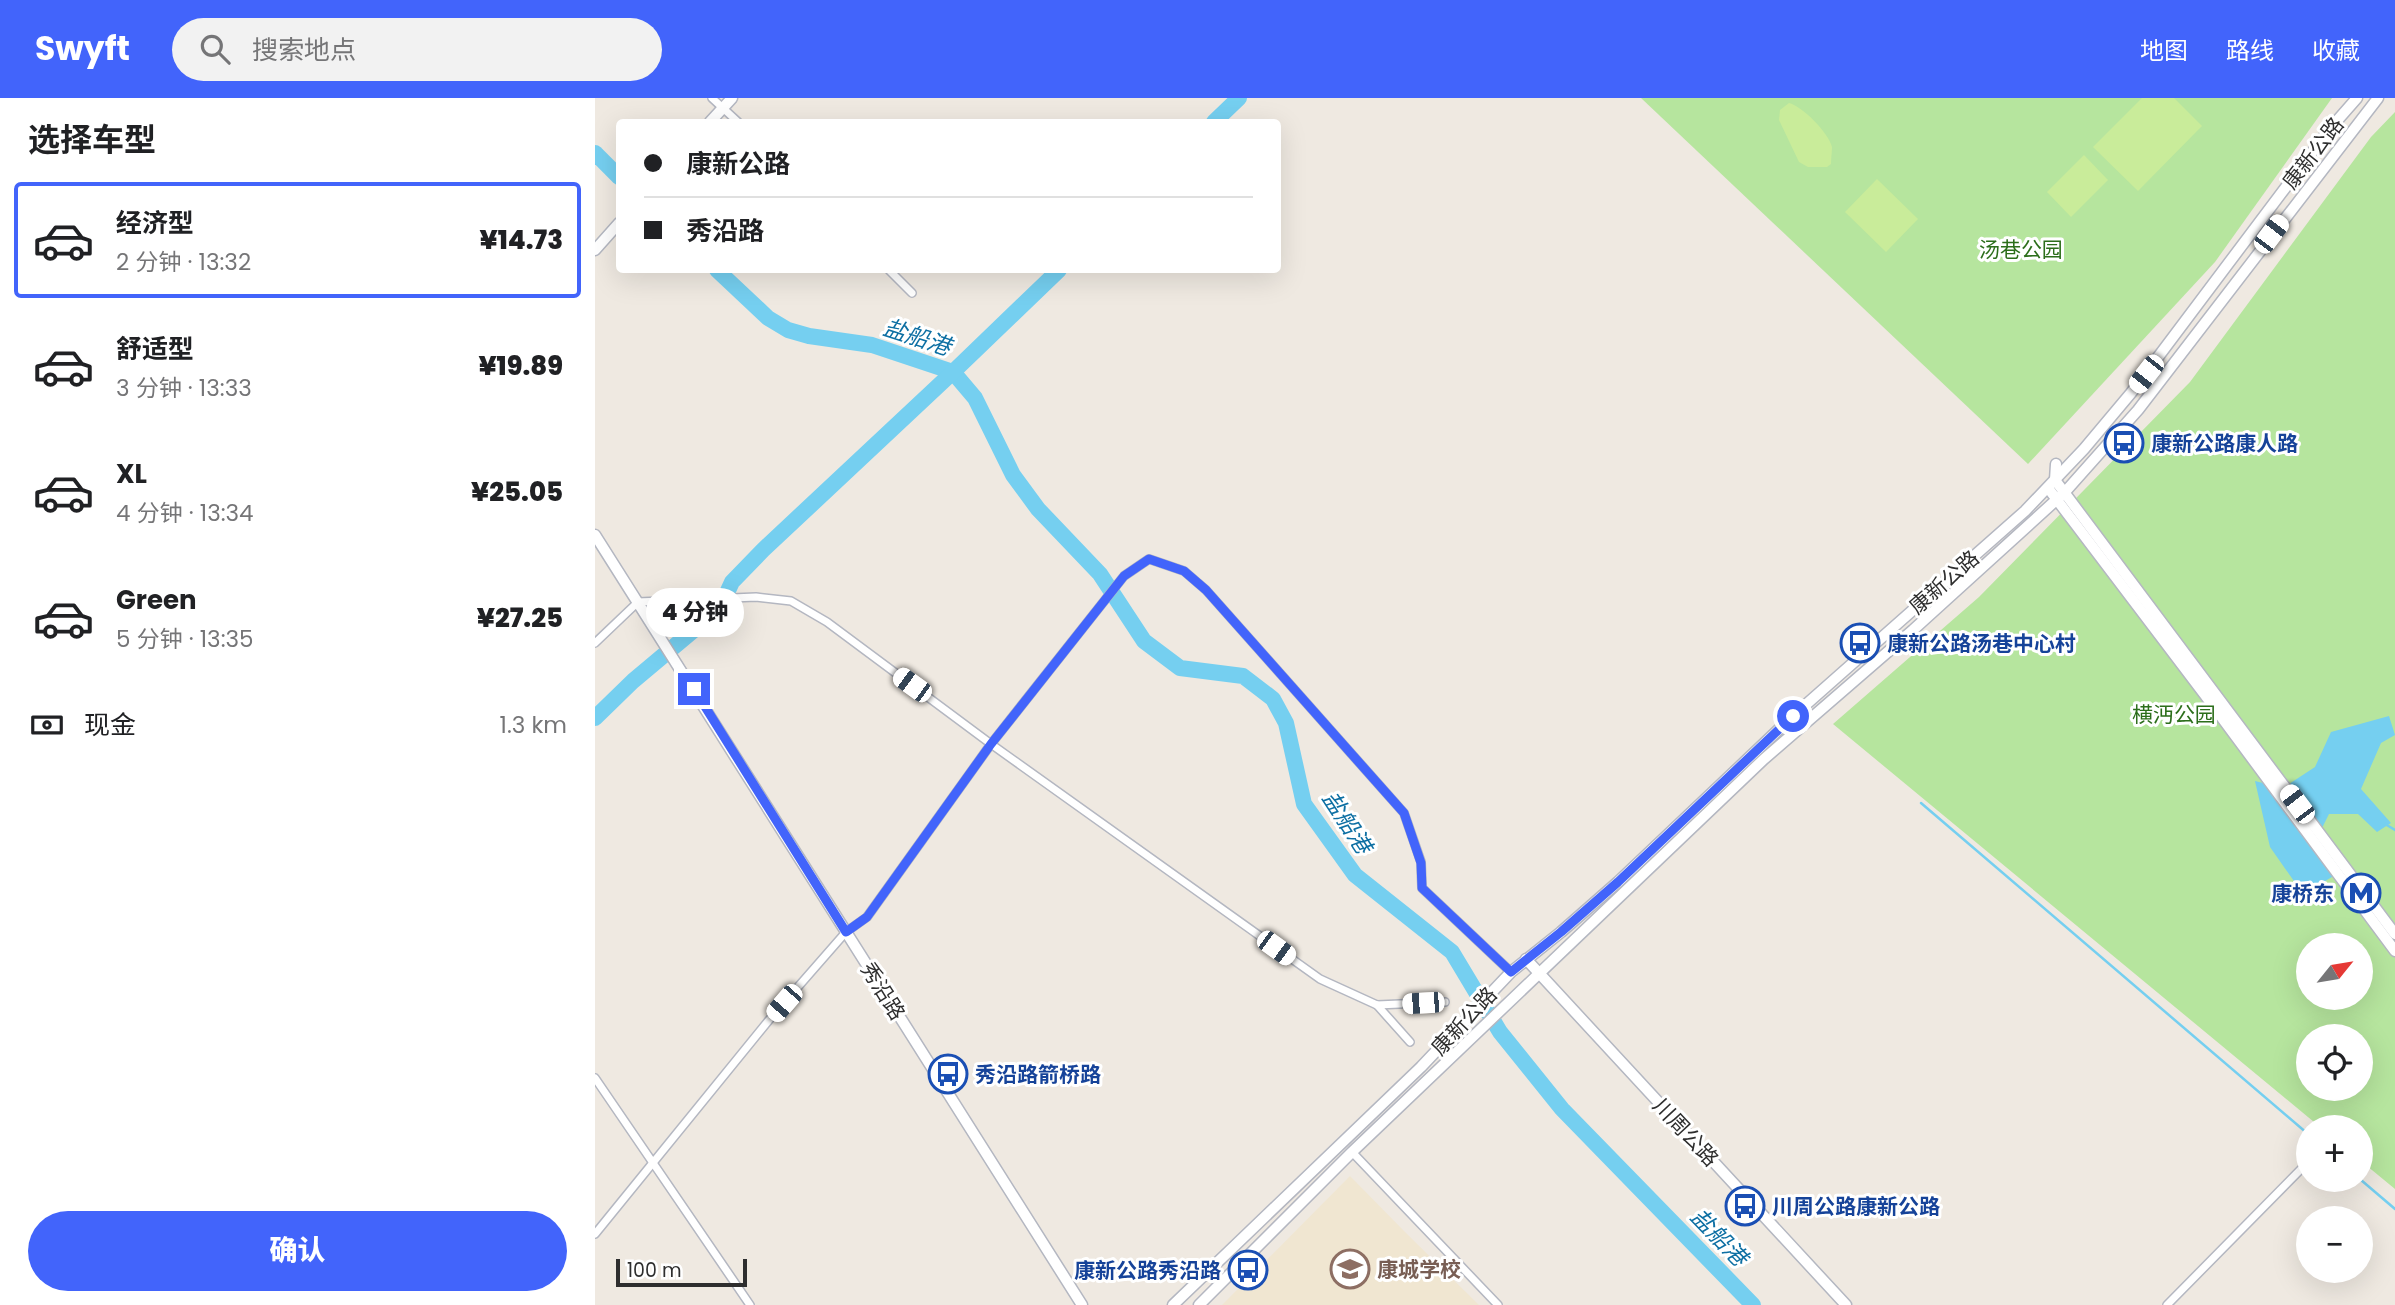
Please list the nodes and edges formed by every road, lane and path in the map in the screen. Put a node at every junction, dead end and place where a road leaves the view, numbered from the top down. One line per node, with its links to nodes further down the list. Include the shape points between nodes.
1 (712, 98): 5 (street)
2 (732, 98): 5 (main road)
3 (2378, 98): 14 (main road, 康新公路, via 2138,410)
4 (2354, 102): 13 (main road, 康新公路, via 2131,393)
5 (723, 108): 6 (main road); 7 (street)
6 (713, 119)
7 (735, 119)
8 (616, 226): 9 (main road)
9 (595, 250)
10 (892, 273): 11 (street)
11 (912, 293)
12 (2056, 464): 13 (main road)
13 (2051, 484): 14 (main road); 15 (main road); 23 (main road, 康新公路, via 1793,716 1618,882)
14 (2065, 492): 15 (main road, 康新公路); 21 (main road)
15 (2056, 499): 22 (main road); 24 (main road, 康新公路, via 1764,759)
16 (595, 535): 17 (main road, 秀沿路)
17 (638, 602): 18 (street); 19 (street, via 756,597 791,601 827,622); 20 (main road, 秀沿路)
18 (595, 643)
19 (991, 744): 20 (street, via 867,917); 25 (street, via 1124,576 1149,559 1184,571 1242,628 1404,813 1421,863 1422,888); 27 (street, via 1320,979)
20 (846, 932): 31 (street); 35 (main road, 秀沿路)
21 (2395, 934)
22 (2395, 951)
23 (1526, 959): 24 (main road, 川周公路); 25 (main road, 康新公路)
24 (1539, 974): 30 (main road, 康新公路); 39 (main road, 川周公路)
25 (1507, 976): 36 (main road, 康新公路, via 1412,1076)
26 (1445, 1002): 27 (street)
27 (1377, 1005): 28 (street)
28 (1410, 1042)
29 (595, 1078): 31 (street)
30 (1352, 1152): 37 (main road, 康新公路); 38 (street)
31 (653, 1161): 33 (street); 34 (street)
32 (2296, 1174): 40 (street)
33 (595, 1234)
34 (750, 1305)
35 (1082, 1305)
36 (1173, 1305)
37 (1199, 1305)
38 (1499, 1305)
39 (1846, 1305)
40 (2167, 1305)

